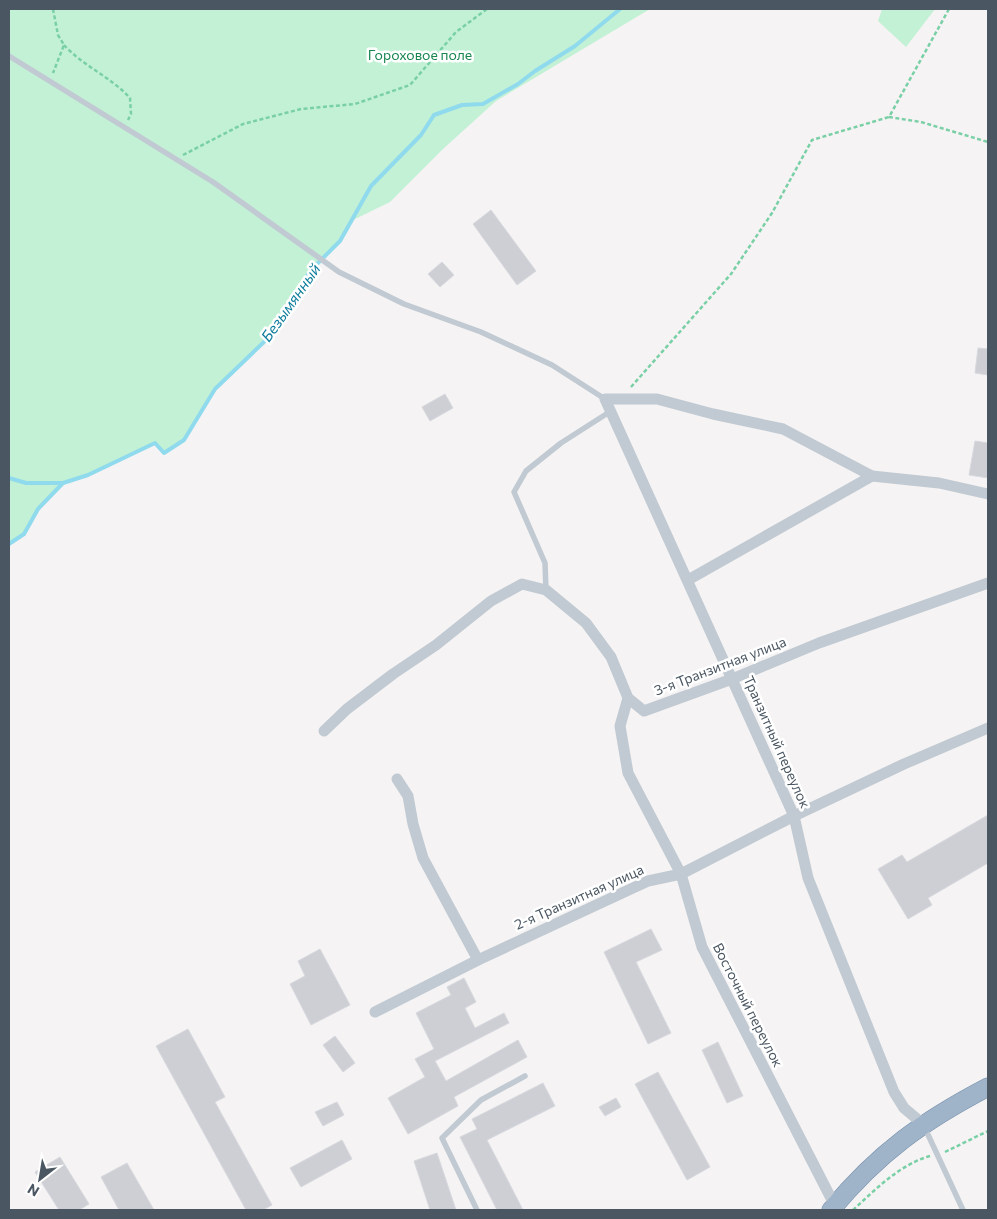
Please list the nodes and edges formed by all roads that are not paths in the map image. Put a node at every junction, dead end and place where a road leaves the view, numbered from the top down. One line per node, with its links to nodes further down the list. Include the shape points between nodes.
1 (9, 56): 2 (lane, via 213,182 338,272 404,304 481,332 552,365)
2 (605, 399): 3 (street, Транзитный переулок); 4 (street, via 657,400 783,428)
3 (611, 411): 6 (street, Транзитный переулок); 8 (lane, via 526,470 514,492 546,563)
4 (872, 476): 5 (street, via 939,483); 6 (street)
5 (988, 494)
6 (688, 580): 9 (street, Транзитный переулок)
7 (988, 583): 9 (street, 3-я Транзитная улица, via 819,643)
8 (546, 590): 10 (street, via 586,623 611,656); 12 (street, via 522,584 491,601 347,708)
9 (732, 679): 10 (street, 3-я Транзитная улица, via 644,711); 14 (street, Транзитный переулок)
10 (628, 698): 15 (street, Восточный переулок, via 620,726 628,773)
11 (988, 728): 14 (street, 2-я Транзитная улица)
12 (324, 731)
13 (397, 779): 16 (street, via 408,796 423,858)
14 (794, 816): 15 (street, 2-я Транзитная улица); 20 (street, Транзитный переулок, via 808,878 894,1092 904,1108)
15 (681, 874): 16 (street, 2-я Транзитная улица, via 648,881); 21 (street, Восточный переулок, via 702,947)
16 (478, 960): 17 (street, 2-я Транзитная улица)
17 (375, 1012)
18 (525, 1076): 22 (lane, via 481,1100 442,1138)
19 (988, 1088): 20 (highway)
20 (923, 1124): 21 (highway, via 877,1160); 23 (lane)
21 (834, 1209)
22 (478, 1210)
23 (963, 1210)

